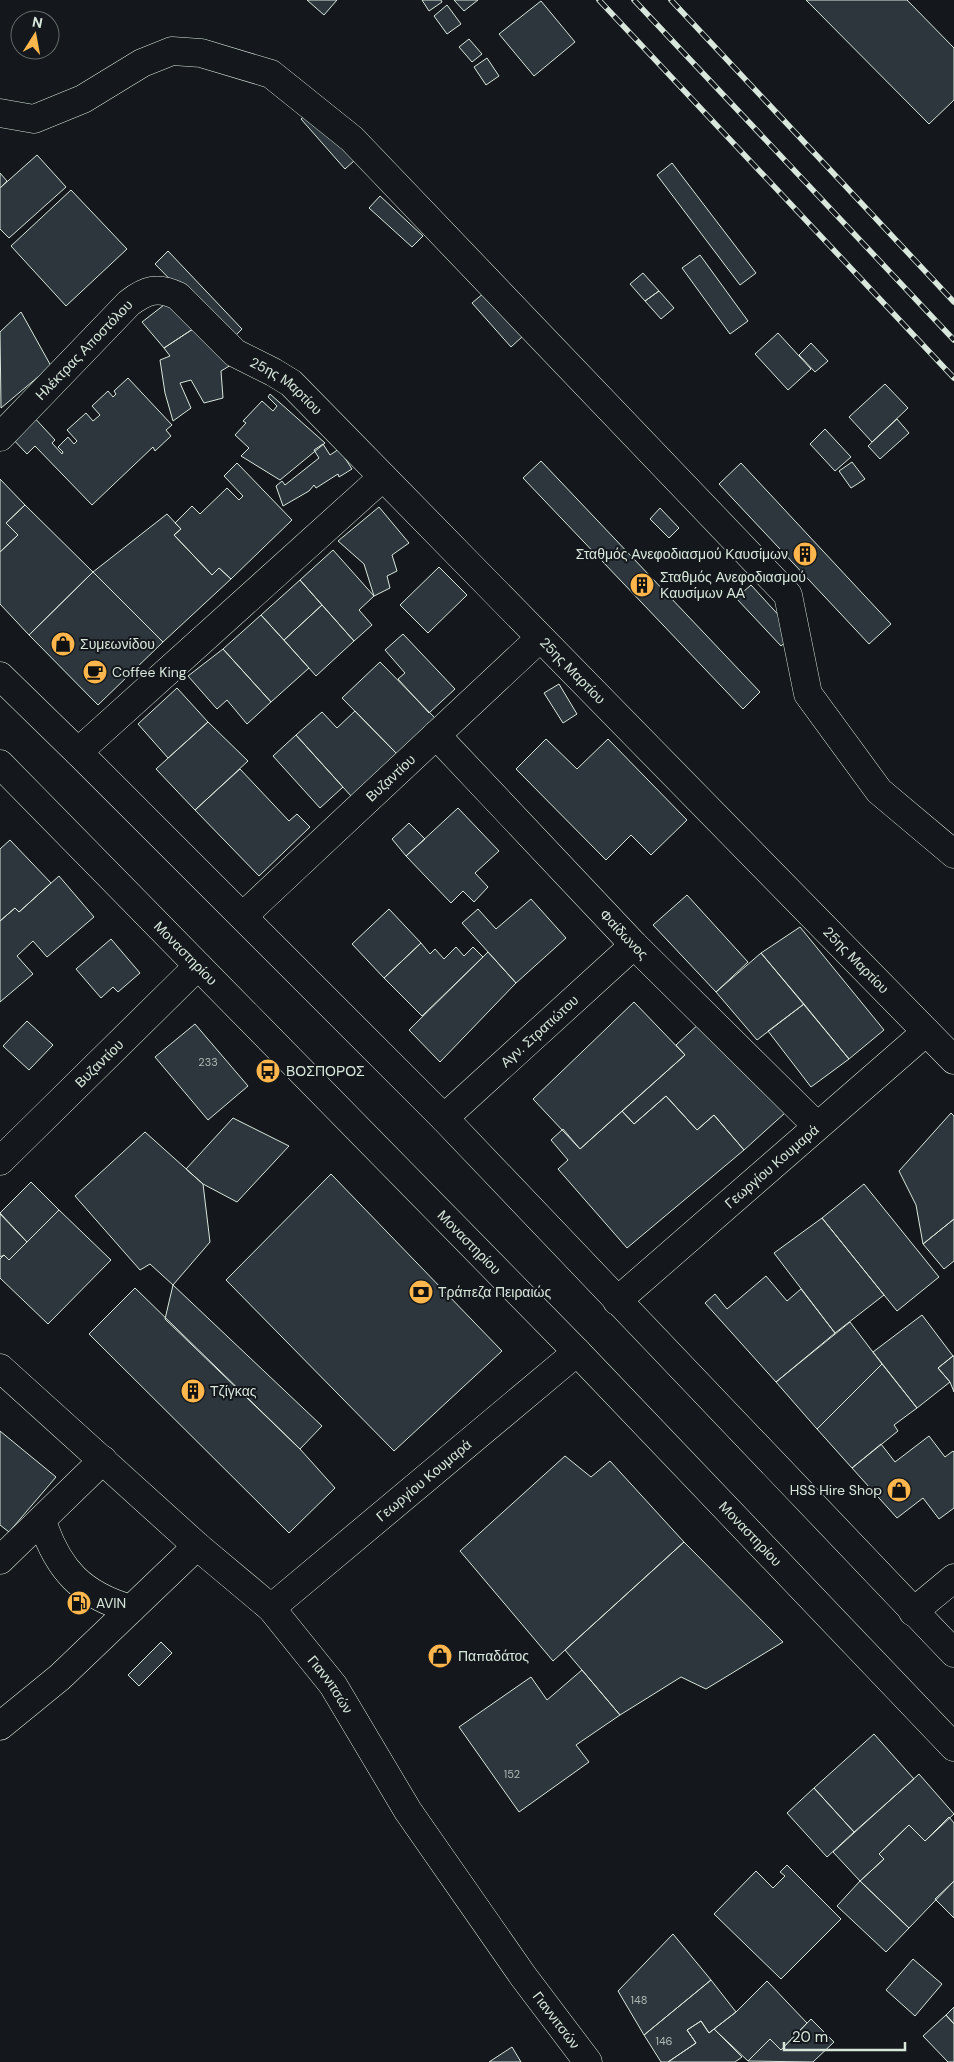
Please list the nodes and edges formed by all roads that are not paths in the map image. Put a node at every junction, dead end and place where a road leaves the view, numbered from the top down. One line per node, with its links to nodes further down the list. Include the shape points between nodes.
1 (0, 112): 10 (street, via 34,119 83,99 142,63 172,51 201,53 271,74 352,138 788,595 808,694 879,791)
2 (180, 298): 3 (street, Ηλέκτρας Αποστόλου, via 168,290 156,289 138,296); 4 (street, 25ης Μαρτίου, via 235,353 291,384)
3 (0, 437)
4 (383, 477): 5 (street, 25ης Μαρτίου); 8 (street)
5 (539, 639): 7 (street, Βυζαντίου); 14 (street, 25ης Μαρτίου)
6 (0, 676): 8 (street)
7 (436, 735): 11 (street, Βυζαντίου); 12 (street, Φαίδωνος)
8 (78, 752): 11 (street)
9 (0, 764): 13 (street, Μοναστηρίου)
10 (954, 854)
11 (243, 916): 16 (street)
12 (634, 944): 16 (street, Αγν. Στρατιώτου); 17 (street, Φαίδωνος)
13 (198, 966): 18 (street, Βυζαντίου); 20 (street, Μοναστηρίου)
14 (926, 1032): 15 (street, 25ης Μαρτίου); 17 (street, Γεωργίου Κουμαρά)
15 (954, 1060)
16 (444, 1118): 19 (street)
17 (818, 1126): 19 (street, Γεωργίου Κουμαρά)
18 (0, 1161)
19 (617, 1301): 29 (street)
20 (577, 1352): 27 (street, Γεωργίου Κουμαρά); 32 (street, Μοναστηρίου)
21 (0, 1368): 22 (street, Γιαννιτσών)
22 (103, 1460): 23 (street); 24 (street, Γιαννιτσών)
23 (42, 1521): 25 (street); 28 (street, via 49,1543 76,1581 105,1600)
24 (197, 1546): 27 (street, Γιαννιτσών); 28 (street)
25 (0, 1560)
26 (954, 1578): 29 (street)
27 (271, 1608): 33 (street, Γιαννιτσών, via 333,1685 408,1811 523,1976)
28 (131, 1609): 31 (street, via 60,1677)
29 (913, 1612): 30 (street)
30 (954, 1653)
31 (0, 1726)
32 (954, 1747)
33 (588, 2062)

